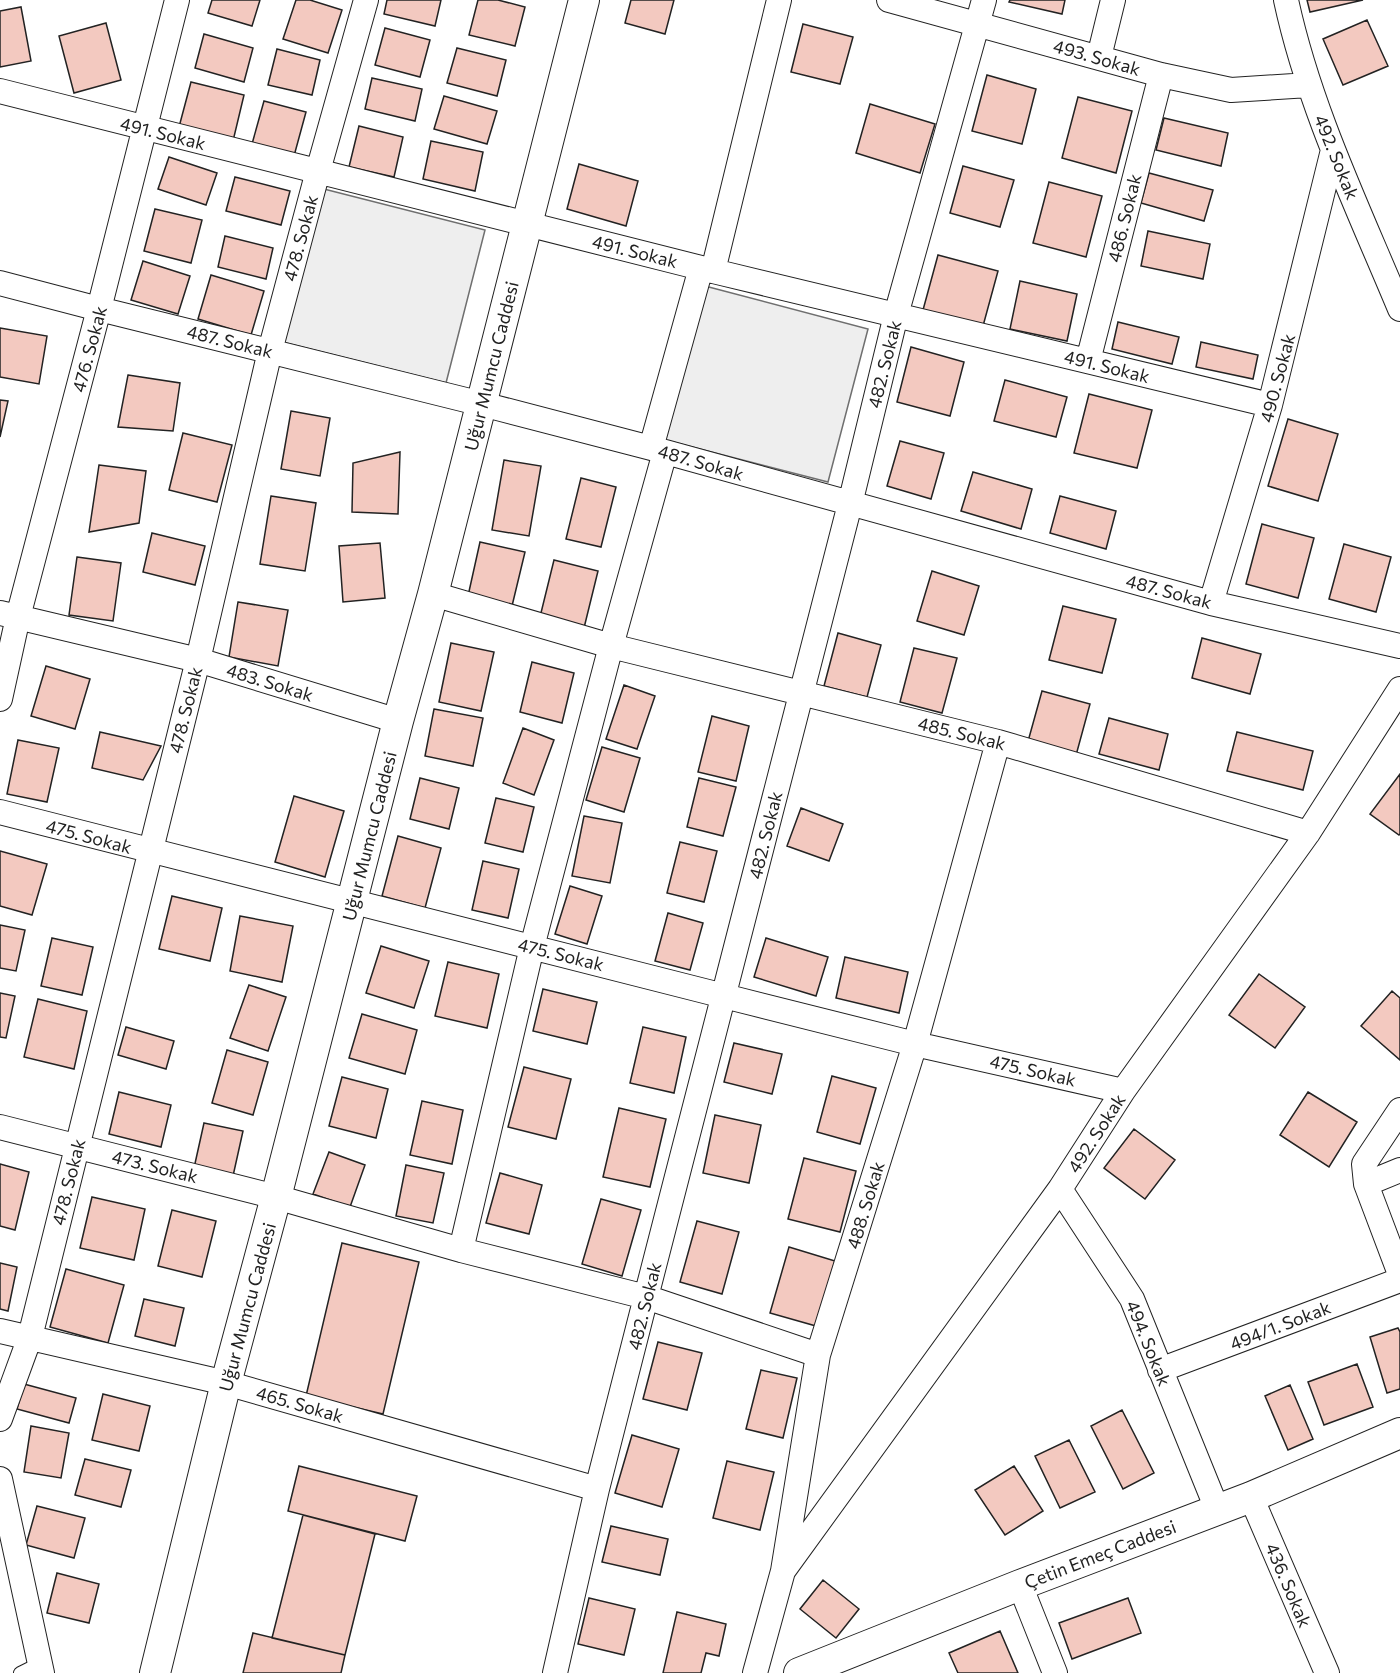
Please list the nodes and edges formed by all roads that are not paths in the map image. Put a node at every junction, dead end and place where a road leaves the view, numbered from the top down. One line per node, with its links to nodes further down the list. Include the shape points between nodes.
1 (177, 0): 14 (street, 476. Sokak)
2 (366, 0): 16 (street, 478. Sokak)
3 (584, 0): 17 (street, Uğur Mumcu Caddesi)
4 (779, 0): 18 (street)
5 (889, 0): 9 (street, 493. Sokak)
6 (984, 0): 9 (street, 482. Sokak)
7 (1113, 0): 10 (street)
8 (1286, 0): 12 (street, 492. Sokak)
9 (979, 24): 10 (street, 493. Sokak); 22 (street, 482. Sokak)
10 (1099, 57): 11 (street, 493. Sokak)
11 (1161, 75): 12 (street, 493. Sokak, via 1231,90); 24 (street, 486. Sokak)
12 (1309, 84): 15 (street, 492. Sokak)
13 (0, 92): 14 (street, 491. Sokak)
14 (144, 128): 16 (street, 491. Sokak); 20 (street, 476. Sokak)
15 (1334, 150): 21 (street, 492. Sokak); 26 (street, 490. Sokak)
16 (318, 171): 17 (street, 491. Sokak); 23 (street, 478. Sokak)
17 (527, 224): 18 (street, 491. Sokak); 25 (street, Uğur Mumcu Caddesi)
18 (707, 270): 22 (street, 491. Sokak); 27 (street)
19 (0, 283): 20 (street, 487. Sokak)
20 (99, 309): 23 (street, 487. Sokak); 31 (street, 476. Sokak)
21 (1400, 309)
22 (896, 315): 24 (street, 491. Sokak); 28 (street, 482. Sokak)
23 (270, 351): 25 (street, 487. Sokak); 34 (street, 478. Sokak)
24 (1088, 362): 26 (street, 491. Sokak)
25 (482, 404): 27 (street, 487. Sokak); 29 (street, Uğur Mumcu Caddesi)
26 (1270, 405): 30 (street, 490. Sokak)
27 (658, 450): 28 (street, 487. Sokak); 32 (street)
28 (850, 504): 30 (street, 487. Sokak); 36 (street, 482. Sokak)
29 (433, 594): 32 (street, 485. Sokak); 38 (street, Uğur Mumcu Caddesi)
30 (1211, 603): 33 (street, 487. Sokak)
31 (9, 615): 34 (street, 483. Sokak); 37 (street, 476. Sokak)
32 (611, 646): 36 (street, 485. Sokak); 44 (street)
33 (1400, 646)
34 (198, 660): 38 (street, 483. Sokak); 42 (street, 478. Sokak)
35 (1400, 689): 41 (street, 492. Sokak)
36 (801, 693): 39 (street, 485. Sokak); 45 (street, 482. Sokak)
37 (0, 699)
38 (398, 722): 43 (street, Uğur Mumcu Caddesi)
39 (998, 742): 41 (street, 485. Sokak); 46 (street, 488. Sokak)
40 (0, 812): 42 (street, 475. Sokak)
41 (1308, 833): 47 (street, 492. Sokak)
42 (151, 852): 43 (street, 475. Sokak); 50 (street, 478. Sokak)
43 (352, 901): 44 (street, 475. Sokak); 54 (street, Uğur Mumcu Caddesi)
44 (532, 946): 45 (street, 475. Sokak); 55 (street)
45 (724, 996): 46 (street, 475. Sokak); 58 (street, 482. Sokak)
46 (915, 1044): 47 (street, 475. Sokak); 61 (street, 488. Sokak)
47 (1123, 1091): 53 (street, 492. Sokak)
48 (1400, 1110): 52 (street, via 1364,1164)
49 (0, 1127): 50 (street, 473. Sokak)
50 (76, 1146): 54 (street, 473. Sokak); 60 (street, 478. Sokak)
51 (1400, 1170): 52 (street)
52 (1366, 1184): 56 (street)
53 (1060, 1189): 62 (street, 494. Sokak, via 1132,1299); 70 (street, 492. Sokak)
54 (276, 1197): 55 (street, 473. Sokak); 63 (street, Uğur Mumcu Caddesi)
55 (461, 1250): 58 (street, 473. Sokak)
56 (1400, 1274)
57 (1400, 1280): 62 (street, 494/1. Sokak)
58 (645, 1297): 61 (street, 473. Sokak); 67 (street, 482. Sokak)
59 (0, 1330): 60 (street, 465. Sokak)
60 (30, 1337): 63 (street, 465. Sokak); 64 (street, 478. Sokak)
61 (818, 1355): 70 (street, 488. Sokak)
62 (1160, 1370): 69 (street, 494. Sokak)
63 (226, 1383): 67 (street, 465. Sokak); 73 (street, Uğur Mumcu Caddesi)
64 (0, 1419)
65 (1400, 1433): 68 (street, Çetin Emeç Caddesi)
66 (0, 1479): 72 (street)
67 (597, 1489): 74 (street, 482. Sokak)
68 (1251, 1497): 69 (street, Çetin Emeç Caddesi); 78 (street, 436. Sokak)
69 (1217, 1509): 71 (street, Çetin Emeç Caddesi)
70 (783, 1570): 75 (street, 488. Sokak)
71 (1020, 1585): 76 (street, Çetin Emeç Caddesi); 77 (street)
72 (34, 1670)
73 (155, 1673)
74 (555, 1673)
75 (755, 1673)
76 (799, 1673)
77 (1055, 1673)
78 (1327, 1673)

